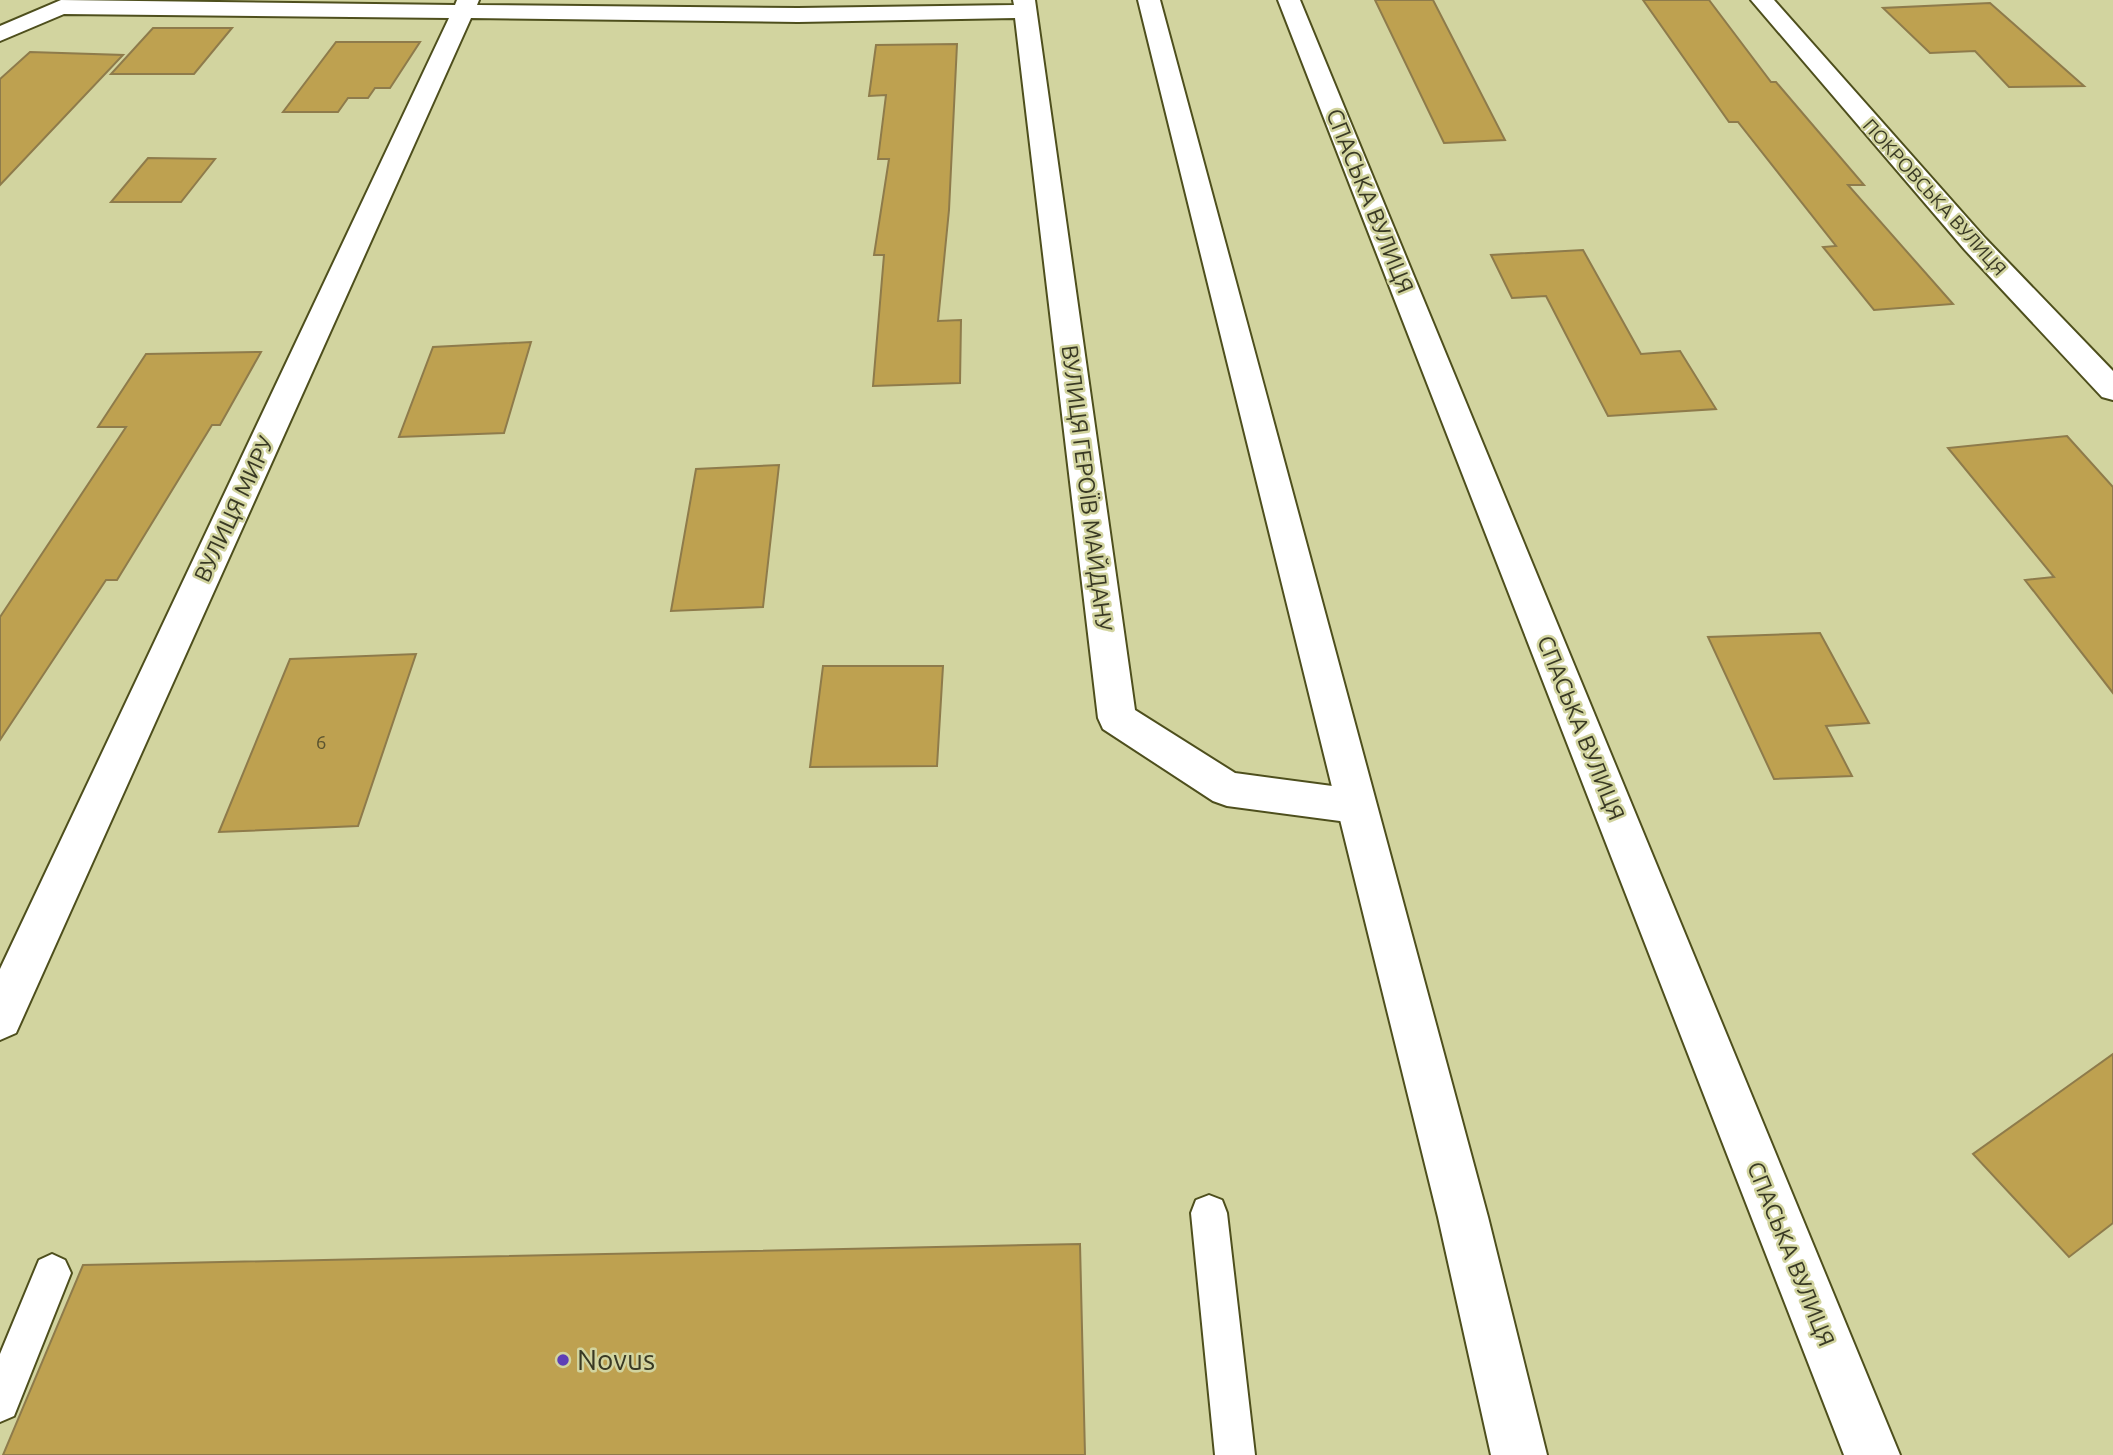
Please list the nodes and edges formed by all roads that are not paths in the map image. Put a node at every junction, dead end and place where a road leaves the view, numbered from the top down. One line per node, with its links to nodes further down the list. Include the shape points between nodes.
1 (1149, 0): 8 (street)
2 (1289, 0): 15 (street, СПАСЬКА ВУЛИЦЯ)
3 (1762, 0): 7 (street, ПОКРОВСЬКА ВУЛИЦЯ, via 1975,244)
4 (1025, 5): 5 (street, via 798,15); 8 (street, ВУЛИЦЯ ГЕРОЇВ МАЙДАНУ, via 1117,718 1227,789)
5 (465, 6): 6 (street, via 61,7); 9 (street, ВУЛИЦЯ МИРУ)
6 (0, 34)
7 (2113, 390)
8 (1355, 806): 14 (street, via 1463,1217)
9 (0, 1018)
10 (1209, 1213): 13 (lane)
11 (52, 1273): 12 (lane)
12 (0, 1402)
13 (1235, 1455)
14 (1519, 1455)
15 (1872, 1455)

